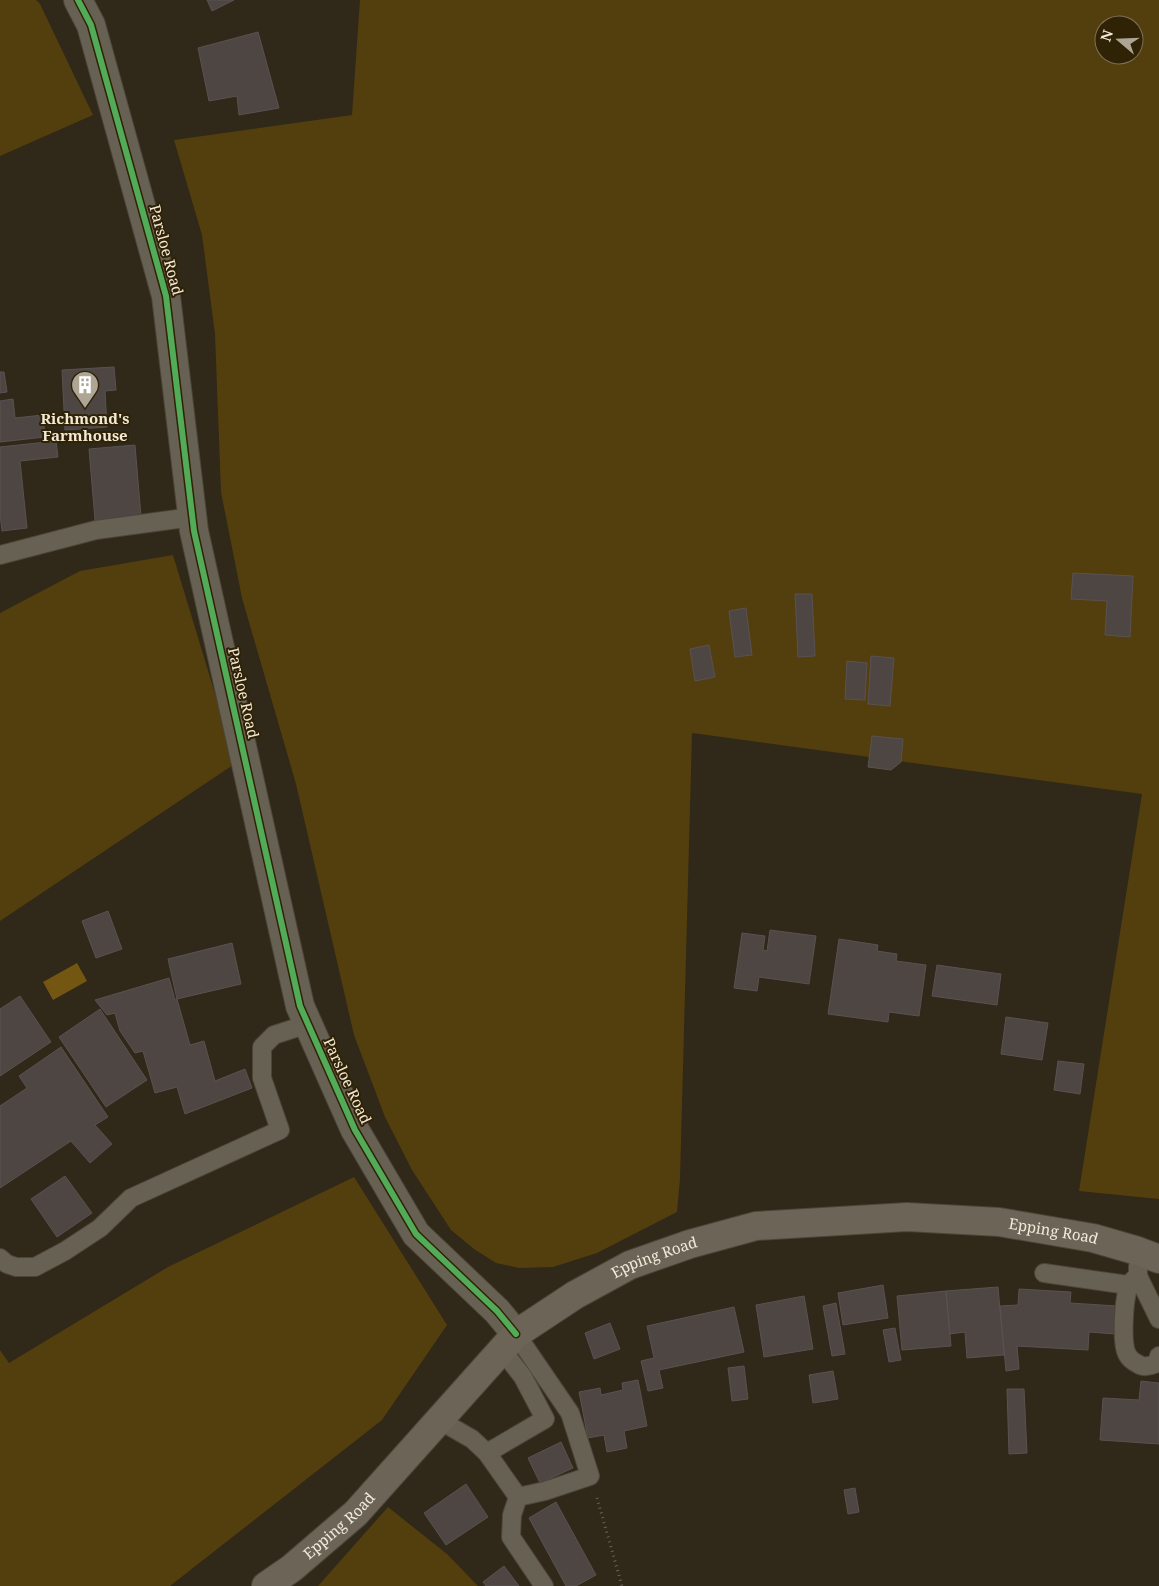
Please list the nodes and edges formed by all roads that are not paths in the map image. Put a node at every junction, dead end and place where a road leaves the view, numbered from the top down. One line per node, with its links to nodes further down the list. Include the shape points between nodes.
1 (78, 0): 2 (street, Parsloe Road, via 92,25 166,296)
2 (192, 517): 3 (lane, via 96,530); 4 (street, Parsloe Road, via 300,1006)
3 (0, 555)
4 (308, 1024): 5 (lane, via 274,1035 262,1047 262,1078 280,1130 131,1198 100,1228 35,1267 16,1267); 9 (street, Parsloe Road, via 356,1130 416,1234 497,1311)
5 (0, 1258)
6 (1141, 1268): 7 (lane); 8 (lane); 9 (main road, Epping Road, via 1093,1238 990,1222 907,1217 756,1226 630,1265 575,1295); 10 (lane, via 1124,1331 1127,1353 1131,1359 1145,1366 1157,1363)
7 (1044, 1273)
8 (1159, 1319)
9 (509, 1342): 11 (main road, Epping Road); 12 (lane, via 545,1419); 13 (lane, via 570,1413 590,1476)
10 (1159, 1356)
11 (439, 1420): 12 (lane, via 472,1439); 14 (main road, Epping Road, via 356,1513)
12 (487, 1453): 13 (lane)
13 (518, 1497): 15 (lane, via 512,1515 511,1537)
14 (266, 1586)
15 (544, 1586)

